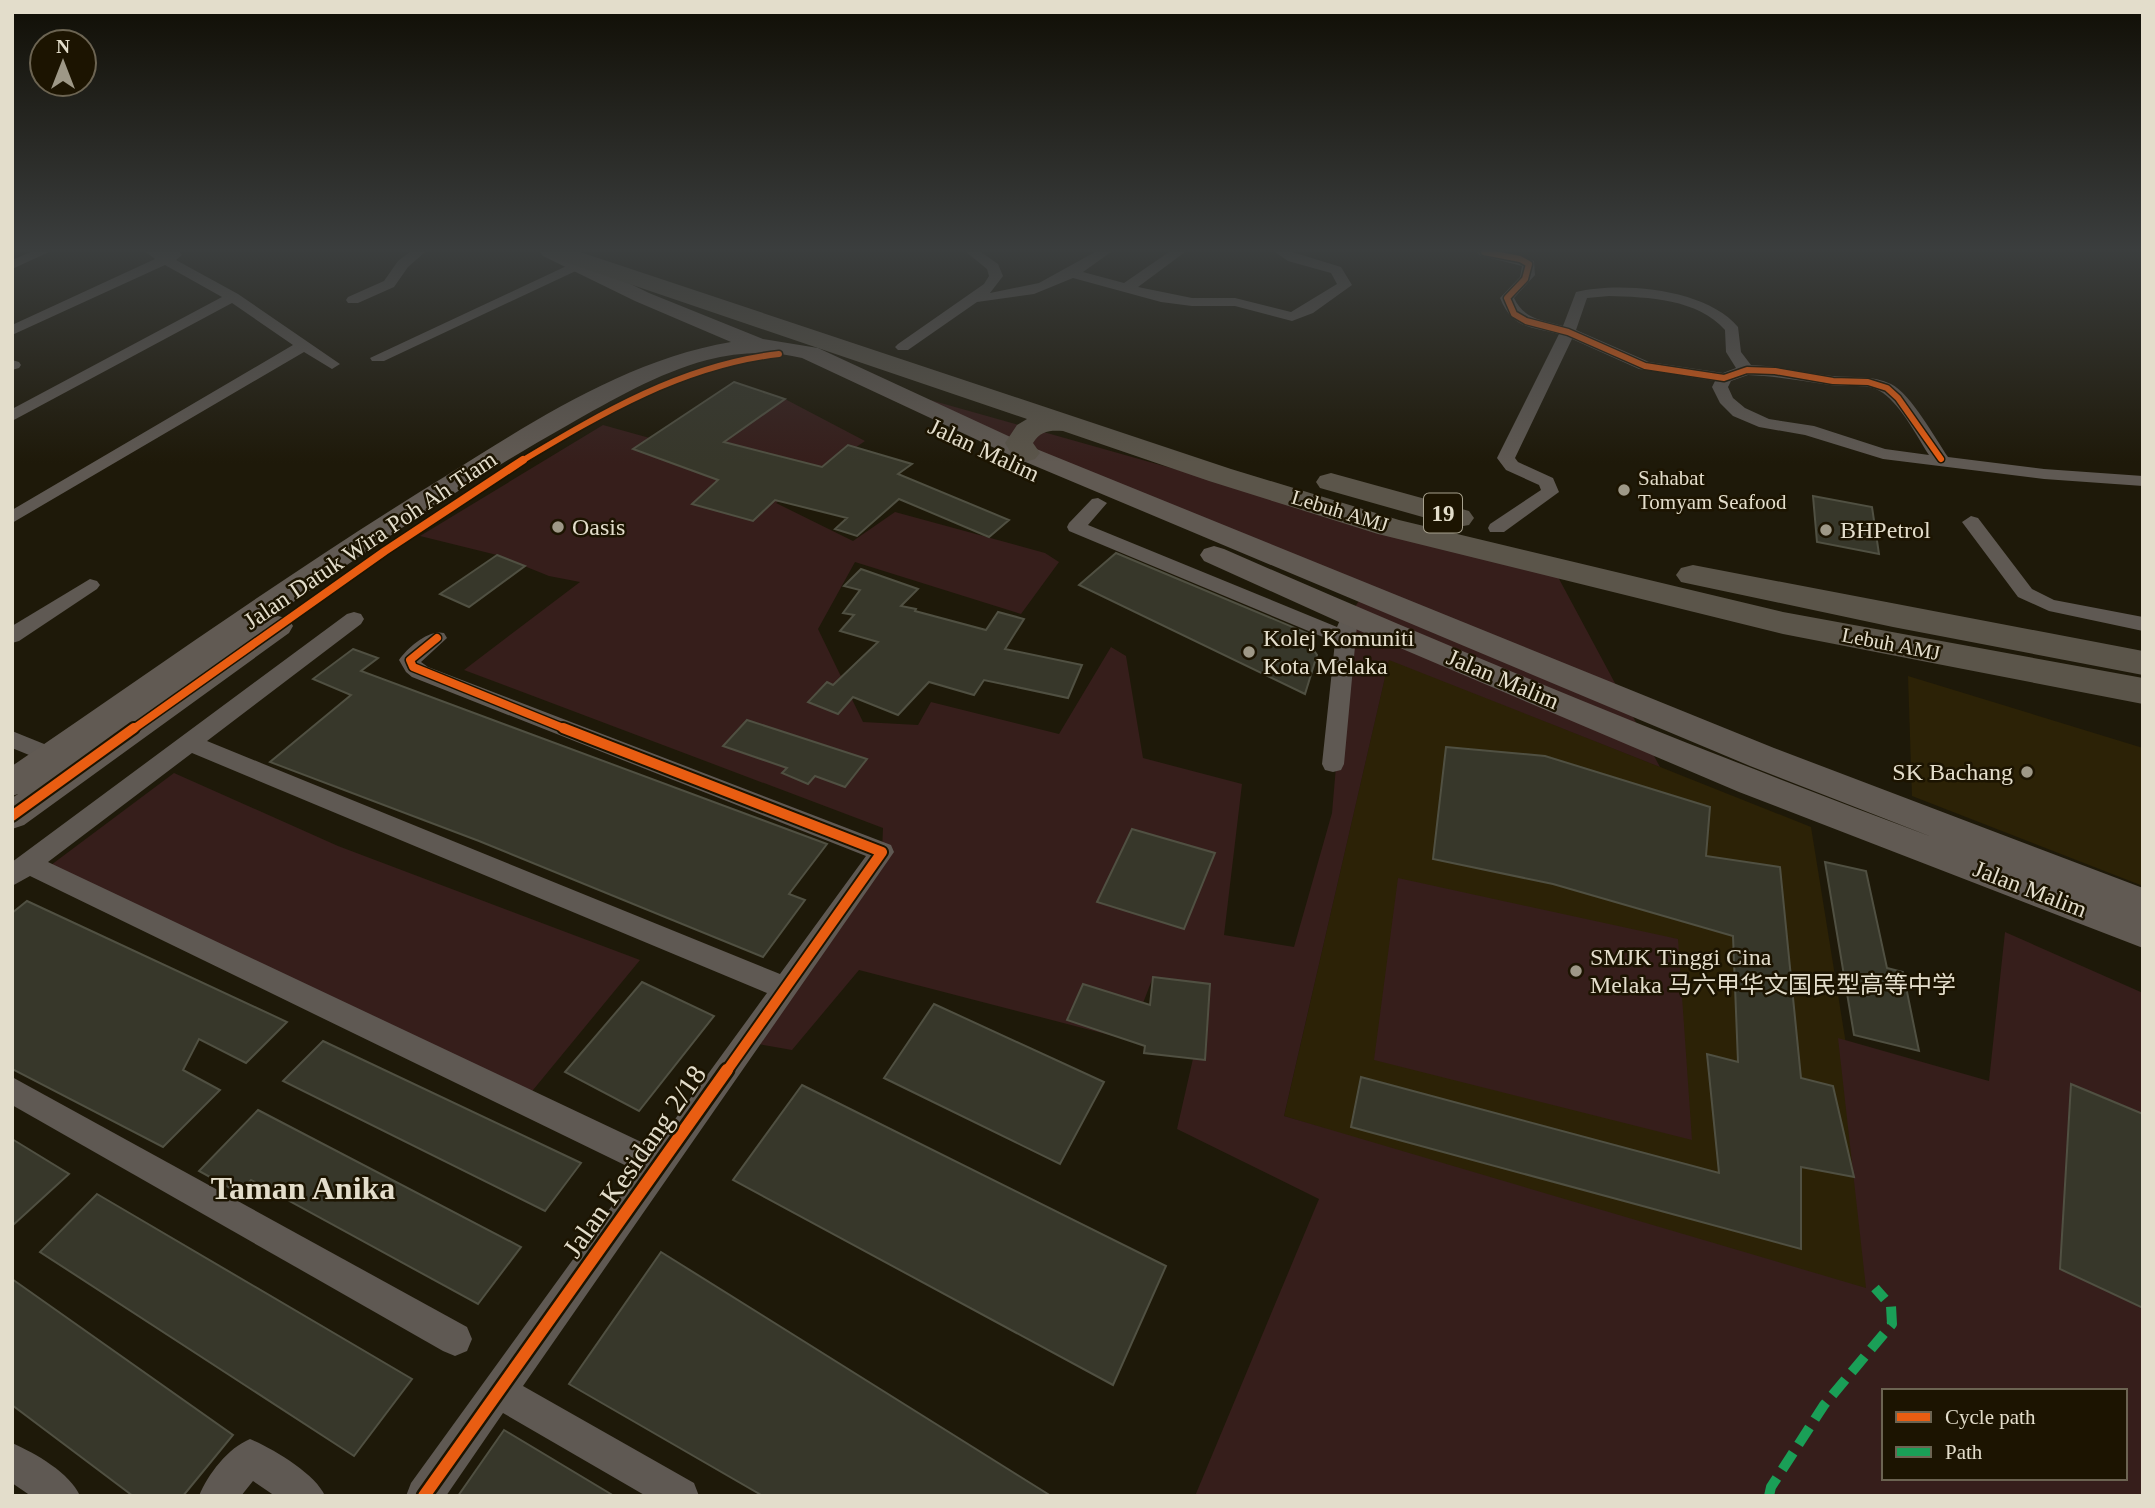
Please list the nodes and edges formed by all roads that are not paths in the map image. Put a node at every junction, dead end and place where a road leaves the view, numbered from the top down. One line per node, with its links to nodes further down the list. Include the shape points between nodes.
1 (30, 322): 14 (street)
2 (186, 322): 24 (street)
3 (271, 322): 16 (street)
4 (446, 322): 19 (street)
5 (669, 322): 22 (main road, via 674,334 670,347)
6 (715, 322): 17 (main road, Jalan Malim)
7 (726, 322): 17 (highway)
8 (783, 322): 17 (highway)
9 (830, 322): 18 (highway, Lebuh AMJ / 19)
10 (940, 322): 18 (street)
11 (1531, 322): 15 (street)
12 (1571, 322): 15 (street)
13 (1727, 322): 21 (street, via 1733,330 1731,349)
14 (12, 331)
15 (1568, 332): 23 (street, via 1645,366); 31 (street, via 1506,458 1547,482 1550,492)
16 (304, 345): 20 (street); 29 (street)
17 (786, 346): 22 (main road, Jalan Datuk Wira Poh Ah Tiam, via 702,354); 25 (highway, Lebuh AMJ / 19, via 864,360); 26 (main road, Jalan Malim); 35 (main road, Jalan Malim); 45 (main road, Jalan Datuk Wira Poh Ah Tiam, via 689,372 542,448 254,642)
18 (903, 347): 31 (highway, Lebuh AMJ / 19, via 1180,436)
19 (378, 358)
20 (332, 364)
21 (1747, 370): 23 (street); 27 (street, via 1868,382 1887,388)
22 (643, 377): 42 (main road, Jalan Datuk Wira Poh Ah Tiam, via 522,440 432,495)
23 (1724, 378): 27 (street, via 1720,387 1726,400 1739,412 1765,423 1808,430 1883,454)
24 (12, 416)
25 (1077, 425): 26 (highway, via 1054,422 1033,426 1019,443); 39 (highway, Lebuh AMJ / 19, via 1389,527 1783,623)
26 (1025, 453): 47 (main road, Jalan Malim, via 1762,757)
27 (1941, 459): 28 (street, via 2044,474)
28 (2143, 481)
29 (12, 519)
30 (1971, 522): 34 (street, via 2025,593 2049,605)
31 (1497, 528): 38 (highway, Lebuh AMJ / 19, via 1760,589)
32 (90, 585): 36 (street)
33 (354, 619): 41 (street)
34 (2143, 624)
35 (1347, 626): 43 (street); 48 (main road, Jalan Malim)
36 (12, 636)
37 (437, 638): 49 (street, Jalan Kesidang 2/18, via 410,660 420,672 882,852)
38 (2143, 663)
39 (2143, 691)
40 (12, 739): 42 (street)
41 (190, 743): 46 (street); 49 (street)
42 (51, 756): 44 (main road, Jalan Datuk Wira Poh Ah Tiam)
43 (1333, 764)
44 (12, 783)
45 (12, 816)
46 (20, 870): 51 (street)
47 (2143, 904)
48 (2143, 932)
49 (785, 988): 51 (street, Jalan Kesidang 2/18)
50 (12, 1090): 52 (street)
51 (659, 1166): 53 (street, Jalan Kesidang 2/18)
52 (455, 1339)
53 (498, 1391): 58 (street, Jalan Kesidang 2/18); 59 (street)
54 (12, 1461): 55 (street)
55 (62, 1496)
56 (217, 1496): 57 (street, via 250,1457)
57 (307, 1496)
58 (424, 1496)
59 (681, 1496)

